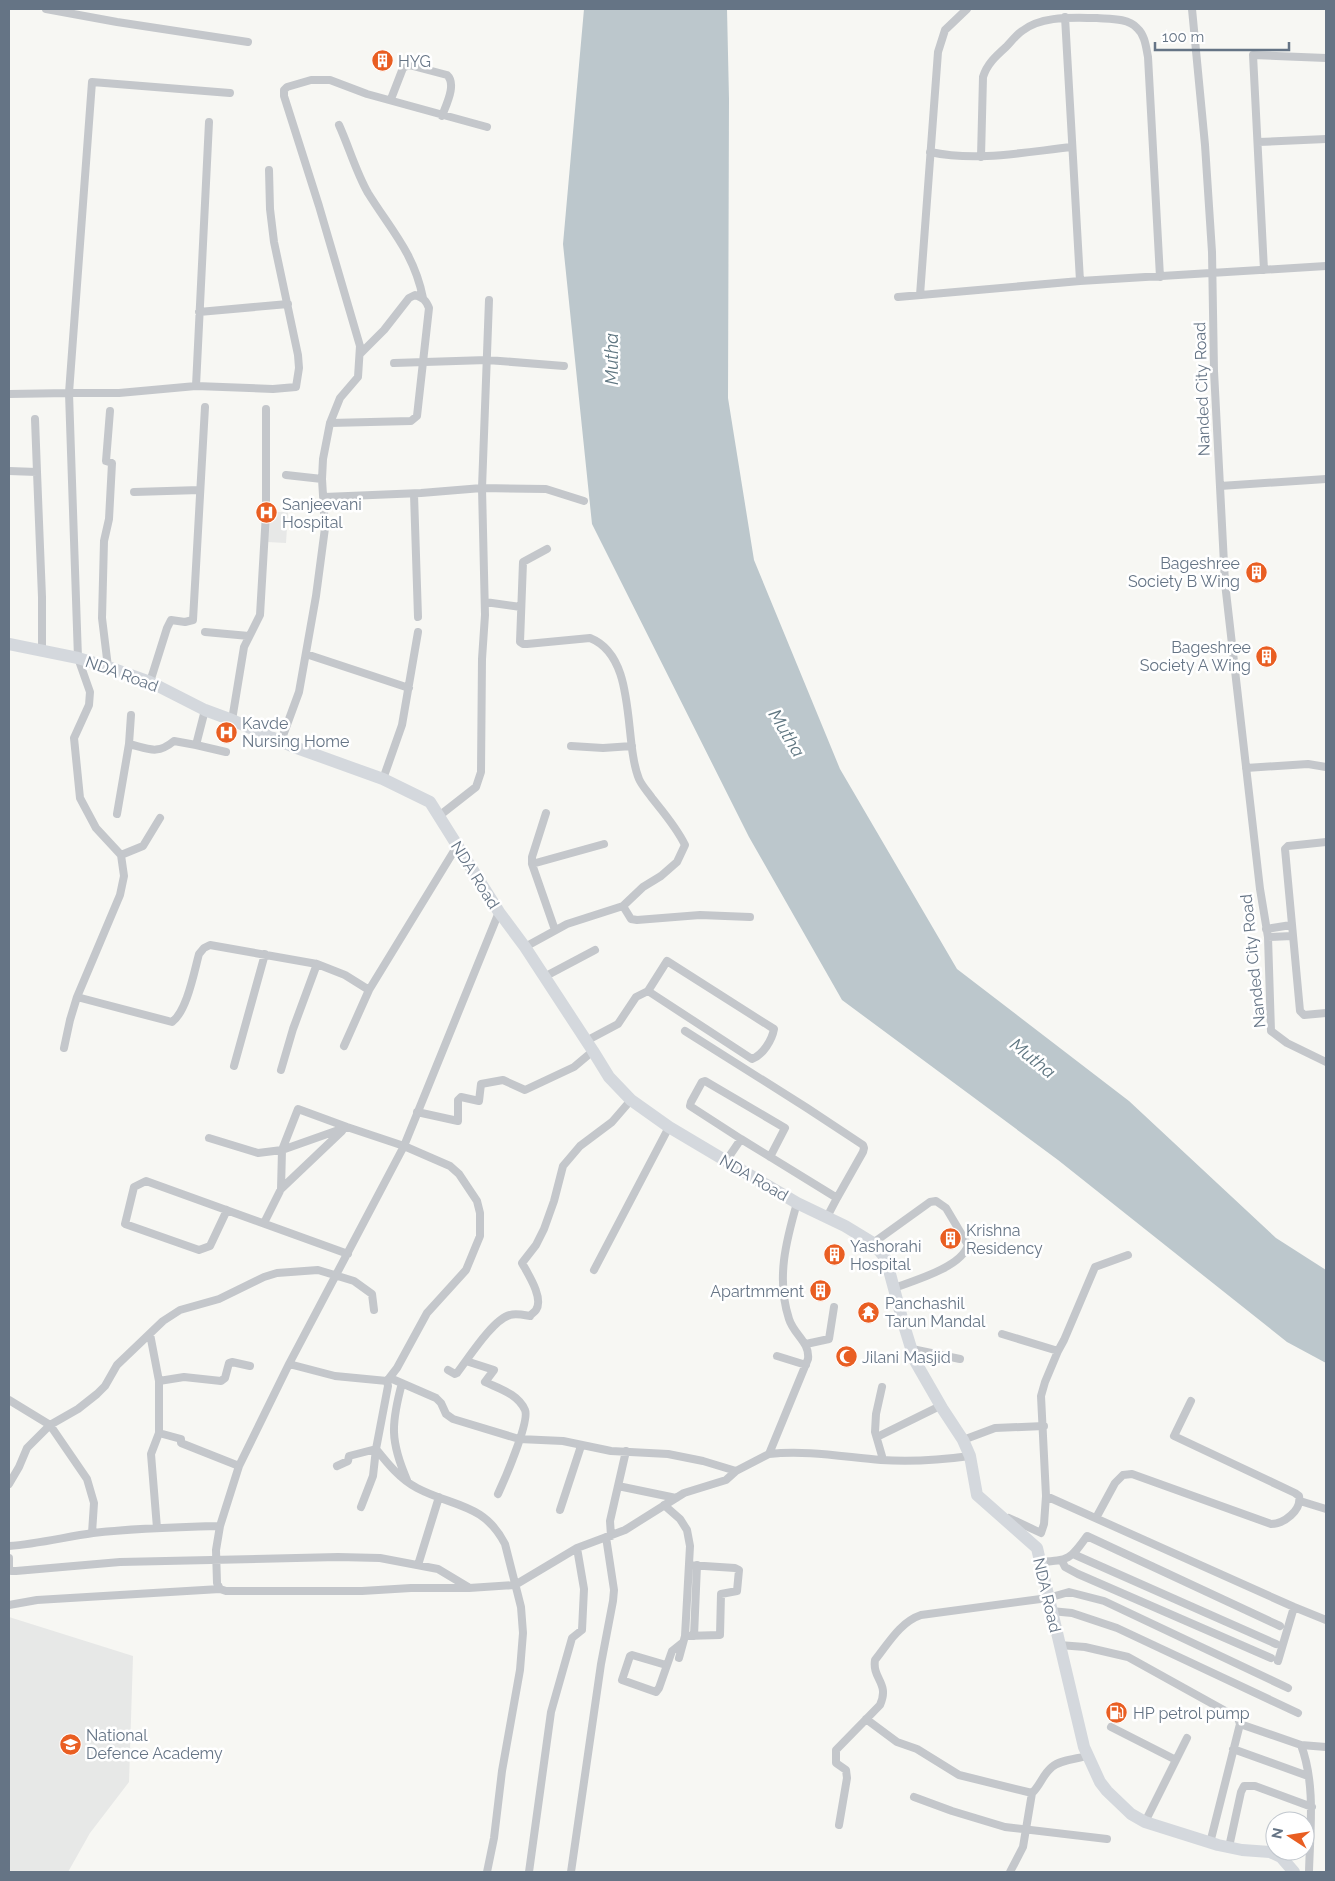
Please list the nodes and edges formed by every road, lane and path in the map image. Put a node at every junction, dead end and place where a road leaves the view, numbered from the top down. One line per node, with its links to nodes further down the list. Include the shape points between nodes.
1 (46, 9): 5 (street)
2 (967, 9): 16 (street, via 945,30 938,52)
3 (1192, 9): 21 (street, Nanded City Road)
4 (1065, 17): 15 (street); 17 (street, via 1034,23 1023,30 986,69 982,90); 22 (street, via 1119,20 1137,27 1143,38 1148,57)
5 (248, 42)
6 (1326, 58): 14 (street, via 1253,55)
7 (230, 93): 36 (street, via 92,82)
8 (391, 99): 9 (street); 9 (street, via 403,68 409,65 447,75 452,84); 30 (street, via 320,79 284,90)
9 (442, 116): 12 (street)
10 (209, 122): 29 (street)
11 (339, 125): 26 (street, via 368,191 411,259)
12 (487, 127)
13 (1326, 139): 14 (street)
14 (1258, 142): 20 (street)
15 (1072, 147): 17 (street); 23 (street)
16 (930, 152): 17 (street); 24 (street)
17 (981, 157)
18 (269, 170): 28 (street, via 274,242)
19 (1326, 266): 20 (street)
20 (1264, 270): 21 (street)
21 (1213, 274): 22 (street); 48 (street, Nanded City Road)
22 (1160, 277): 23 (street)
23 (1080, 281): 24 (street)
24 (920, 295): 25 (street)
25 (898, 297)
26 (423, 298): 30 (street, via 415,295 409,298); 32 (street, via 429,308)
27 (489, 300): 31 (street)
28 (288, 304): 29 (street); 35 (street, via 298,355 296,387)
29 (199, 312): 35 (street)
30 (360, 354): 42 (street, via 358,377 340,398)
31 (487, 360): 32 (street); 34 (street); 49 (street)
32 (423, 362): 33 (street); 42 (street, via 419,410 410,421)
33 (394, 363)
34 (564, 366)
35 (196, 386): 36 (street, via 119,393)
36 (69, 393): 37 (street); 65 (street)
37 (9, 394)
38 (205, 407): 50 (street)
39 (266, 410): 61 (street, via 266,513 260,615)
40 (110, 411): 66 (street, via 106,461 112,463 109,519 104,542 102,618)
41 (35, 419): 44 (street)
42 (330, 422): 46 (street)
43 (9, 471): 44 (street)
44 (37, 472): 63 (street)
45 (286, 475): 46 (street)
46 (322, 479): 53 (street)
47 (1326, 479): 48 (street)
48 (1220, 486): 79 (street, Nanded City Road, via 1226,583)
49 (482, 488): 52 (street); 54 (street, via 546,489); 56 (street)
50 (200, 490): 51 (street); 67 (street, via 193,620 171,620)
51 (134, 492)
52 (414, 494): 53 (street); 58 (street)
53 (324, 497): 64 (street, via 325,528)
54 (584, 501)
55 (547, 549): 57 (street, via 523,562)
56 (485, 602): 57 (street); 83 (street, via 479,779 476,787)
57 (521, 607): 76 (street, via 520,642 523,644 590,638 605,647 615,662 624,689)
58 (418, 617)
59 (205, 632): 61 (street)
60 (418, 632): 68 (street)
61 (249, 636): 71 (street, via 244,647)
62 (9, 644): 63 (main road, NDA Road)
63 (42, 651): 65 (main road, NDA Road)
64 (306, 654): 68 (street); 72 (street, via 299,692)
65 (78, 658): 66 (main road, NDA Road); 88 (street, via 90,692 89,705 74,738 80,798 96,828)
66 (108, 667): 67 (main road, NDA Road)
67 (150, 682): 69 (main road, NDA Road)
68 (409, 688): 80 (street, via 402,726)
69 (205, 710): 71 (main road, NDA Road); 74 (street)
70 (132, 715): 73 (street)
71 (232, 720): 72 (main road, NDA Road)
72 (281, 741): 80 (main road, NDA Road)
73 (129, 744): 74 (street, via 161,750 174,741); 82 (street)
74 (196, 745): 77 (street)
75 (571, 746): 76 (street)
76 (632, 746): 90 (street, via 640,781 685,845 677,862)
77 (226, 752)
78 (1326, 767): 79 (street, via 1308,764)
79 (1246, 768): 94 (street, Nanded City Road)
80 (383, 779): 83 (main road, NDA Road, via 430,802)
81 (546, 813): 89 (street)
82 (117, 814)
83 (439, 816): 87 (main road, NDA Road)
84 (160, 818): 88 (street, via 143,846)
85 (1326, 842): 93 (street, via 1286,848)
86 (604, 844): 89 (street)
87 (457, 846): 91 (main road, NDA Road); 103 (street)
88 (121, 856): 105 (street, via 124,876 120,895)
89 (532, 864): 95 (street)
90 (623, 906): 92 (street, via 631,919 637,920 700,914); 95 (street)
91 (499, 912): 98 (main road, NDA Road); 115 (street)
92 (750, 917)
93 (1291, 925): 94 (street); 96 (street)
94 (1266, 929): 97 (street, Nanded City Road)
95 (555, 930): 98 (street)
96 (1292, 936): 97 (street); 106 (street, via 1300,1013)
97 (1268, 937): 111 (street, Nanded City Road, via 1271,1031 1286,1043)
98 (525, 947): 102 (main road, NDA Road)
99 (595, 950): 102 (street)
100 (265, 954): 101 (street); 105 (street, via 210,945 204,948 199,954 184,1006 172,1022); 112 (street)
101 (317, 964): 103 (street); 113 (street)
102 (544, 977): 109 (main road, NDA Road)
103 (369, 990): 108 (street)
104 (648, 991): 104 (street, via 752,1059 760,1054 773,1036 774,1029 667,961); 109 (street, via 636,997 618,1024)
105 (77, 997): 110 (street)
106 (1326, 1012)
107 (685, 1031): 125 (street, via 863,1145 863,1152)
108 (344, 1046)
109 (590, 1046): 114 (main road, NDA Road, via 608,1077); 115 (street, via 574,1067 525,1090 503,1080 481,1084 479,1102 461,1097 458,1100 458,1121)
110 (64, 1048)
111 (1326, 1062)
112 (234, 1066)
113 (281, 1070)
114 (631, 1100): 117 (main road, NDA Road); 145 (street, via 612,1122 580,1146 563,1166 544,1229 522,1263 536,1288 536,1310 530,1316 507,1316 491,1329)
115 (417, 1112): 120 (street)
116 (346, 1127): 120 (street); 121 (street); 121 (street, via 298,1109); 124 (street)
117 (669, 1127): 123 (main road, NDA Road); 133 (street)
118 (209, 1138): 121 (street, via 258,1154)
119 (741, 1139): 122 (street); 122 (street, via 690,1106 702,1082 785,1128); 123 (street)
120 (404, 1146): 131 (street); 150 (street, via 450,1166 459,1174 477,1201 480,1236 466,1270 427,1312)
121 (282, 1150): 124 (street)
122 (770, 1157): 125 (street)
123 (726, 1161): 126 (main road, NDA Road)
124 (280, 1188): 129 (street)
125 (838, 1198): 128 (street)
126 (796, 1202): 128 (main road, NDA Road); 140 (street, via 782,1273 789,1321)
127 (227, 1210): 127 (street, via 146,1181 134,1187 125,1224 198,1250 210,1246); 129 (street)
128 (827, 1217): 130 (main road, NDA Road)
129 (264, 1223): 131 (street)
130 (873, 1243): 135 (main road, NDA Road, via 886,1259); 135 (street, via 936,1201 946,1208 968,1245 967,1251 956,1261)
131 (348, 1254): 134 (street)
132 (1128, 1255): 142 (street, via 1095,1267)
133 (594, 1270)
134 (336, 1276): 137 (street, via 354,1281 372,1294); 138 (street, via 318,1270 264,1277 219,1300 180,1310); 146 (street)
135 (895, 1294): 141 (main road, NDA Road)
136 (834, 1307): 140 (street, via 829,1339)
137 (374, 1310)
138 (150, 1334): 151 (street); 157 (street, via 118,1366 97,1394)
139 (1002, 1334): 142 (street)
140 (806, 1344): 147 (street, via 809,1352)
141 (912, 1349): 144 (street); 156 (main road, NDA Road)
142 (1058, 1351): 158 (street, via 1042,1396)
143 (777, 1356): 147 (street)
144 (960, 1359)
145 (466, 1362): 149 (street, via 455,1374); 161 (street, via 494,1370 485,1382 515,1397 526,1411)
146 (290, 1364): 150 (street, via 335,1376); 169 (street)
147 (806, 1365): 166 (street)
148 (250, 1366): 151 (street, via 229,1363 221,1381 184,1377)
149 (448, 1370)
150 (388, 1380): 152 (street); 164 (street)
151 (159, 1381): 159 (street)
152 (402, 1383): 161 (street, via 436,1398 453,1420); 172 (street, via 393,1427 401,1467)
153 (882, 1387): 160 (street, via 876,1414)
154 (9, 1400): 157 (street)
155 (1191, 1401): 179 (street, via 1174,1436 1294,1493)
156 (940, 1406): 160 (street); 162 (main road, NDA Road)
157 (50, 1425): 173 (street, via 28,1448); 188 (street, via 87,1479 94,1503)
158 (1044, 1426): 162 (street, via 995,1428); 176 (street)
159 (160, 1434): 169 (street, via 181,1439 181,1443); 187 (street, via 151,1454)
160 (877, 1437): 167 (street)
161 (519, 1439): 163 (street, via 563,1441); 175 (street)
162 (963, 1440): 168 (main road, NDA Road)
163 (581, 1446): 165 (street); 183 (street)
164 (376, 1449): 170 (street, via 349,1456 348,1461); 172 (street); 181 (street, via 373,1476)
165 (626, 1451): 171 (street, via 677,1456); 174 (street)
166 (770, 1454): 168 (street, via 797,1452 909,1461); 171 (street)
167 (882, 1456)
168 (970, 1456): 184 (main road, NDA Road, via 977,1495)
169 (240, 1466): 186 (street)
170 (337, 1466)
171 (736, 1471): 178 (street, via 726,1480 684,1492)
172 (408, 1482): 177 (street)
173 (9, 1484)
174 (618, 1486): 178 (street); 189 (street)
175 (498, 1494)
176 (1046, 1496): 184 (street, via 1041,1533); 185 (street)
177 (439, 1497): 197 (street); 199 (street, via 470,1509 495,1529 509,1555)
178 (676, 1498): 180 (street)
179 (1300, 1501): 182 (street); 185 (street, via 1298,1508 1284,1521 1271,1524 1132,1474 1123,1475 1115,1483)
180 (664, 1504): 189 (street); 198 (street, via 687,1530)
181 (361, 1507)
182 (1326, 1509)
183 (560, 1510)
184 (998, 1514): 196 (main road, NDA Road, via 1037,1548)
185 (1096, 1518): 204 (street)
186 (220, 1526): 187 (street); 194 (street)
187 (157, 1528): 188 (street)
188 (92, 1533): 190 (street)
189 (609, 1537): 191 (street); 235 (street, via 613,1601)
190 (9, 1546)
191 (577, 1548): 199 (street); 234 (street, via 584,1589 582,1630 572,1638 551,1712)
192 (1073, 1554): 195 (street); 206 (street, via 1087,1536); 209 (street)
193 (9, 1558): 194 (street, via 11,1571 120,1562)
194 (216, 1560): 197 (street, via 380,1558); 201 (street)
195 (1062, 1561): 196 (street); 204 (street, via 1065,1567 1078,1574 1275,1660)
196 (1040, 1562): 202 (main road, NDA Road)
197 (418, 1565): 200 (street, via 438,1569)
198 (693, 1565): 207 (street); 207 (street, via 739,1570 737,1591 721,1594 720,1635); 208 (street)
199 (515, 1585): 200 (street); 233 (street, via 523,1619 522,1648)
200 (469, 1588): 201 (street, via 362,1592)
201 (220, 1589): 203 (street, via 38,1600)
202 (1050, 1604): 210 (main road, NDA Road); 213 (street, via 1069,1592 1104,1601); 214 (street, via 1118,1628); 215 (street, via 911,1618 875,1660 874,1668 884,1691 880,1705)
203 (9, 1605)
204 (1294, 1607): 205 (street)
205 (1326, 1620)
206 (1280, 1626)
207 (694, 1636): 208 (street)
208 (683, 1640): 211 (street); 212 (street, via 672,1651)
209 (1276, 1644)
210 (1059, 1645): 216 (street, via 1128,1657 1238,1718); 222 (main road, NDA Road)
211 (679, 1658)
212 (666, 1665): 212 (street, via 656,1692 622,1680 632,1655)
213 (1288, 1688)
214 (1298, 1712)
215 (866, 1719): 225 (street, via 897,1742 917,1749 959,1774); 229 (street, via 836,1750 836,1764 846,1770 847,1778)
216 (1240, 1724): 219 (street); 221 (street)
217 (1111, 1727): 223 (street)
218 (1187, 1738): 223 (street)
219 (1301, 1745): 220 (street); 224 (street)
220 (1326, 1747)
221 (1233, 1749): 224 (street); 232 (street)
222 (1086, 1756): 225 (street, via 1051,1767); 228 (main road, NDA Road, via 1107,1791 1131,1814)
223 (1176, 1760): 228 (street)
224 (1308, 1776): 227 (street)
225 (1032, 1794): 230 (street)
226 (914, 1796): 230 (street, via 979,1820)
227 (1312, 1807): 232 (street, via 1255,1786 1244,1786); 238 (street)
228 (1145, 1822): 232 (main road, NDA Road)
229 (839, 1825)
230 (1026, 1830): 231 (street); 236 (street, via 1023,1847)
231 (1107, 1839)
232 (1219, 1845): 237 (main road, NDA Road, via 1270,1852 1281,1857)
233 (487, 1872)
234 (529, 1872)
235 (571, 1872)
236 (1010, 1872)
237 (1294, 1872)
238 (1309, 1872)

